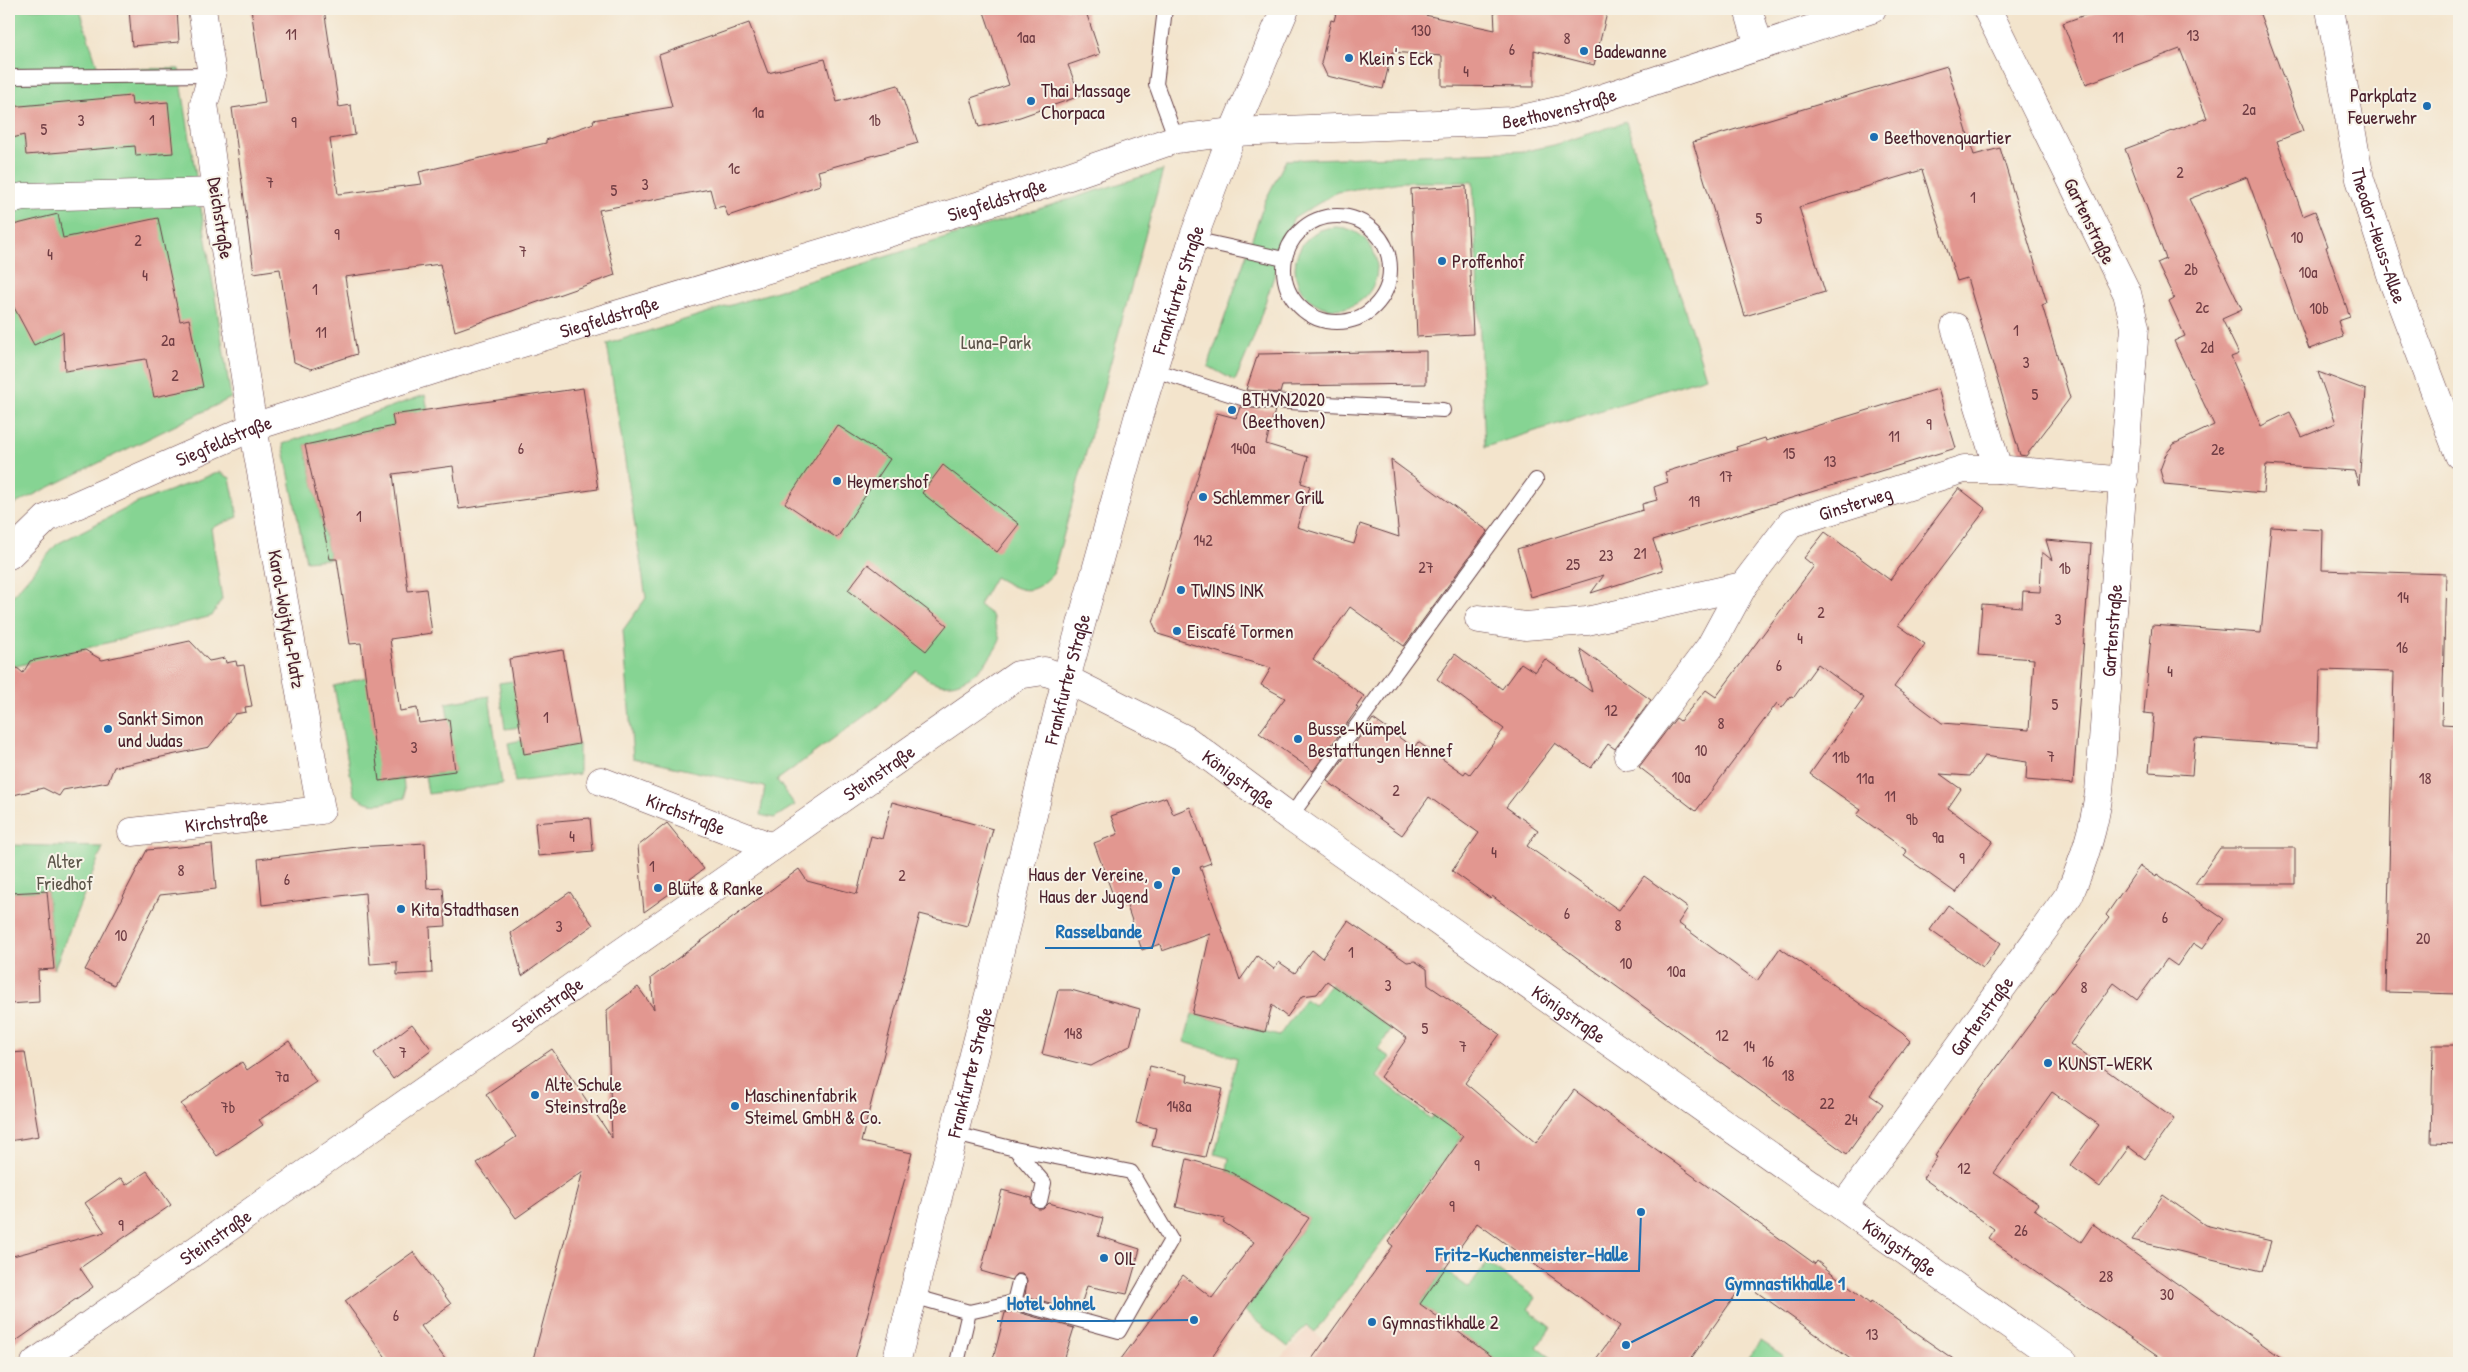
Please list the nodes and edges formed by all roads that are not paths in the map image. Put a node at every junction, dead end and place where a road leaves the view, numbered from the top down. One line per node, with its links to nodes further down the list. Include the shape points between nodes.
1 (202, 9): 9 (street, Deichstraße)
2 (1165, 9): 12 (lane, via 1156,84)
3 (1284, 9): 11 (street, Frankfurter Straße)
4 (1748, 9): 8 (street)
5 (1872, 9): 8 (street, Beethovenstraße)
6 (1987, 9): 24 (street, Gartenstraße, via 2127,293 2135,327)
7 (2330, 9): 21 (street, Theodor-Heuss-Allee, via 2360,179 2394,284)
8 (1759, 46): 11 (street, Beethovenstraße, via 1575,107 1513,121)
9 (212, 75): 10 (lane); 13 (street, Deichstraße, via 204,104)
10 (9, 77)
11 (1233, 132): 12 (street, Siegfeldstraße); 15 (street, Frankfurter Straße)
12 (1176, 139): 20 (street, Siegfeldstraße, via 1011,196)
13 (216, 192): 14 (street); 20 (street, Deichstraße)
14 (9, 200)
15 (1193, 239): 16 (lane); 18 (street, Frankfurter Straße)
16 (1284, 258): 16 (lane, via 1289,244 1310,222 1324,216 1355,218 1380,237 1390,266 1388,282 1376,304 1357,318 1325,321 1296,304 1283,275)
17 (1955, 327): 22 (street)
18 (1154, 370): 19 (lane, via 1248,400); 28 (street, Frankfurter Straße)
19 (1443, 410)
20 (253, 427): 25 (street, Siegfeldstraße, via 47,518); 31 (street, Karol-Wojtyla-Platz)
21 (2459, 455)
22 (1998, 469): 24 (street, Ginsterweg); 26 (street, Ginsterweg, via 1964,469 1791,523)
23 (1536, 480): 32 (lane)
24 (2124, 482): 38 (street, Gartenstraße, via 2099,792 2093,831 2082,866 2069,895)
25 (9, 555)
26 (1742, 586): 27 (street, via 1587,621 1525,626); 29 (street, Ginsterweg, via 1710,647)
27 (1479, 619)
28 (1066, 679): 32 (street, Königstraße, via 1186,739); 34 (street, Steinstraße, via 1044,671 1018,675); 35 (street, Frankfurter Straße)
29 (1628, 756)
30 (601, 780): 34 (street, Kirchstraße)
31 (321, 810): 33 (street, Kirchstraße)
32 (1290, 817): 38 (street, Königstraße)
33 (132, 832)
34 (772, 847): 43 (street, Steinstraße)
35 (955, 1134): 36 (lane); 40 (street, Frankfurter Straße)
36 (1015, 1149): 37 (lane, via 1044,1183); 41 (lane, via 1131,1172 1172,1240 1119,1331)
37 (1040, 1201)
38 (1843, 1207): 46 (street, Königstraße)
39 (1019, 1282): 41 (lane)
40 (913, 1296): 42 (lane); 44 (street, Frankfurter Straße)
41 (1014, 1302): 42 (lane)
42 (969, 1312): 45 (lane)
43 (35, 1363)
44 (896, 1363)
45 (957, 1363)
46 (2064, 1363)

